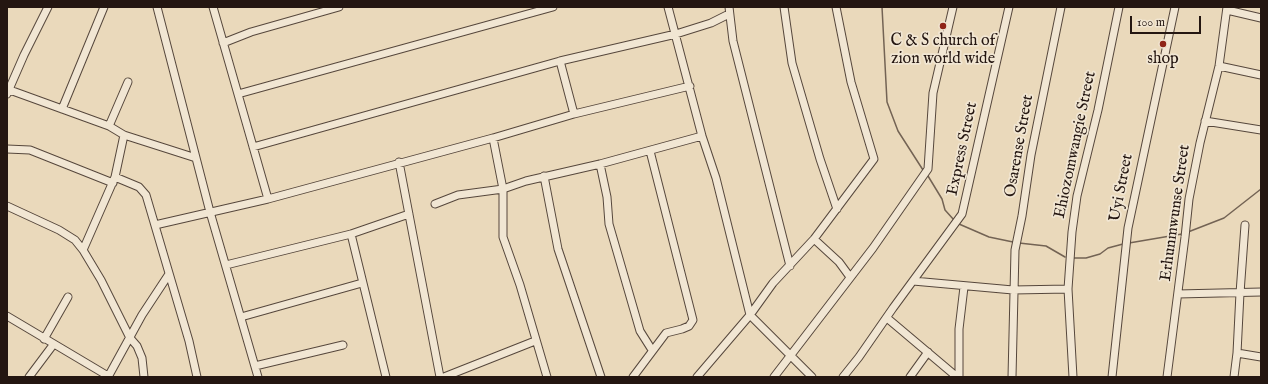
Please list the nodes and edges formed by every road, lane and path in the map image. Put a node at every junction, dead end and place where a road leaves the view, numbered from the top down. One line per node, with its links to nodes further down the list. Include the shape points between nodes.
1 (48, 7): 25 (street)
2 (104, 7): 27 (street)
3 (157, 7): 38 (street)
4 (213, 7): 19 (street)
5 (339, 7): 19 (street, via 251,32)
6 (553, 7): 26 (street)
7 (668, 7): 18 (street)
8 (784, 7): 47 (street, via 792,63)
9 (836, 7): 47 (street, via 851,82 874,159)
10 (953, 7): 58 (street, via 933,93 928,170)
11 (1009, 7): 59 (street, Express Street, via 965,207)
12 (1061, 7): 63 (street, Osarense Street, via 1030,155 1016,250)
13 (1119, 7): 62 (street, Ehiozomwangie Street, via 1077,196)
14 (1174, 7): 102 (street, Uyi Street, via 1133,197)
15 (1227, 9): 17 (street); 21 (street, Erhunmwunse Street)
16 (729, 10): 18 (street, via 711,23); 56 (street, via 733,41)
17 (1261, 18)
18 (676, 34): 20 (street); 24 (street)
19 (223, 43): 26 (street)
20 (560, 61): 28 (street); 35 (street)
21 (1219, 66): 22 (street); 29 (street, Erhunmwunse Street)
22 (1261, 75)
23 (128, 82): 30 (street)
24 (690, 86): 28 (street); 33 (street)
25 (8, 91): 27 (street)
26 (238, 94): 35 (street)
27 (62, 109): 30 (street)
28 (574, 114): 34 (street)
29 (1205, 120): 31 (street); 66 (street, Erhunmwunse Street, via 1189,199)
30 (109, 126): 32 (street)
31 (1261, 130)
32 (124, 135): 38 (street); 42 (street)
33 (702, 136): 37 (street); 68 (street, via 716,178)
34 (493, 138): 39 (street); 43 (street)
35 (253, 147): 44 (street)
36 (7, 149): 42 (street, via 30,150)
37 (650, 151): 40 (street); 77 (street, via 693,320 689,326 666,333)
38 (196, 158): 48 (street)
39 (399, 162): 44 (street); 49 (street)
40 (600, 164): 41 (street); 77 (street, via 607,197 609,224 640,330)
41 (544, 176): 43 (street); 92 (street, via 558,249)
42 (114, 180): 50 (street, via 143,190); 54 (street)
43 (503, 189): 45 (street, via 464,194); 74 (street, via 502,237 520,285)
44 (268, 199): 48 (street)
45 (435, 204)
46 (7, 206): 54 (street, via 59,230 75,240)
47 (837, 209): 53 (street)
48 (210, 212): 50 (street); 55 (street)
49 (409, 214): 52 (street); 89 (street)
50 (155, 225): 57 (street)
51 (1245, 225): 65 (street)
52 (350, 234): 55 (street); 60 (street)
53 (814, 239): 56 (street); 58 (street, via 839,262)
54 (83, 250): 72 (street)
55 (226, 265): 70 (street)
56 (790, 266): 68 (street, via 773,283)
57 (169, 274): 72 (street); 86 (street)
58 (850, 277): 80 (street)
59 (912, 281): 61 (street); 71 (street, Express Street)
60 (362, 283): 70 (street); 88 (street)
61 (964, 287): 63 (street); 99 (street, via 959,329)
62 (1068, 289): 63 (street); 101 (street, Ehiozomwangie Street)
63 (1013, 290): 100 (street, Osarense Street)
64 (1261, 292): 65 (street)
65 (1240, 293): 66 (street); 79 (street)
66 (1178, 294): 103 (street, Erhunmwunse Street)
67 (68, 297): 73 (street)
68 (750, 315): 80 (street); 94 (street)
69 (7, 316): 73 (street)
70 (241, 317): 82 (street)
71 (887, 318): 78 (street); 97 (street, Express Street)
72 (130, 338): 84 (street); 85 (street, via 142,358)
73 (44, 339): 75 (street)
74 (535, 341): 90 (street); 91 (street)
75 (53, 345): 83 (street); 84 (street)
76 (343, 345): 82 (street)
77 (652, 350): 93 (street)
78 (928, 352): 98 (street); 99 (street)
79 (1237, 353): 81 (street); 104 (street)
80 (791, 354): 95 (street); 96 (street)
81 (1261, 358)
82 (256, 366): 87 (street)
83 (29, 377)
84 (108, 377)
85 (144, 377)
86 (197, 377)
87 (258, 377)
88 (386, 377)
89 (440, 377)
90 (444, 377)
91 (547, 377)
92 (601, 377)
93 (633, 377)
94 (697, 377)
95 (774, 377)
96 (812, 377)
97 (843, 377)
98 (910, 377)
99 (958, 377)
100 (1012, 377)
101 (1073, 377)
102 (1112, 377)
103 (1167, 377)
104 (1234, 377)

